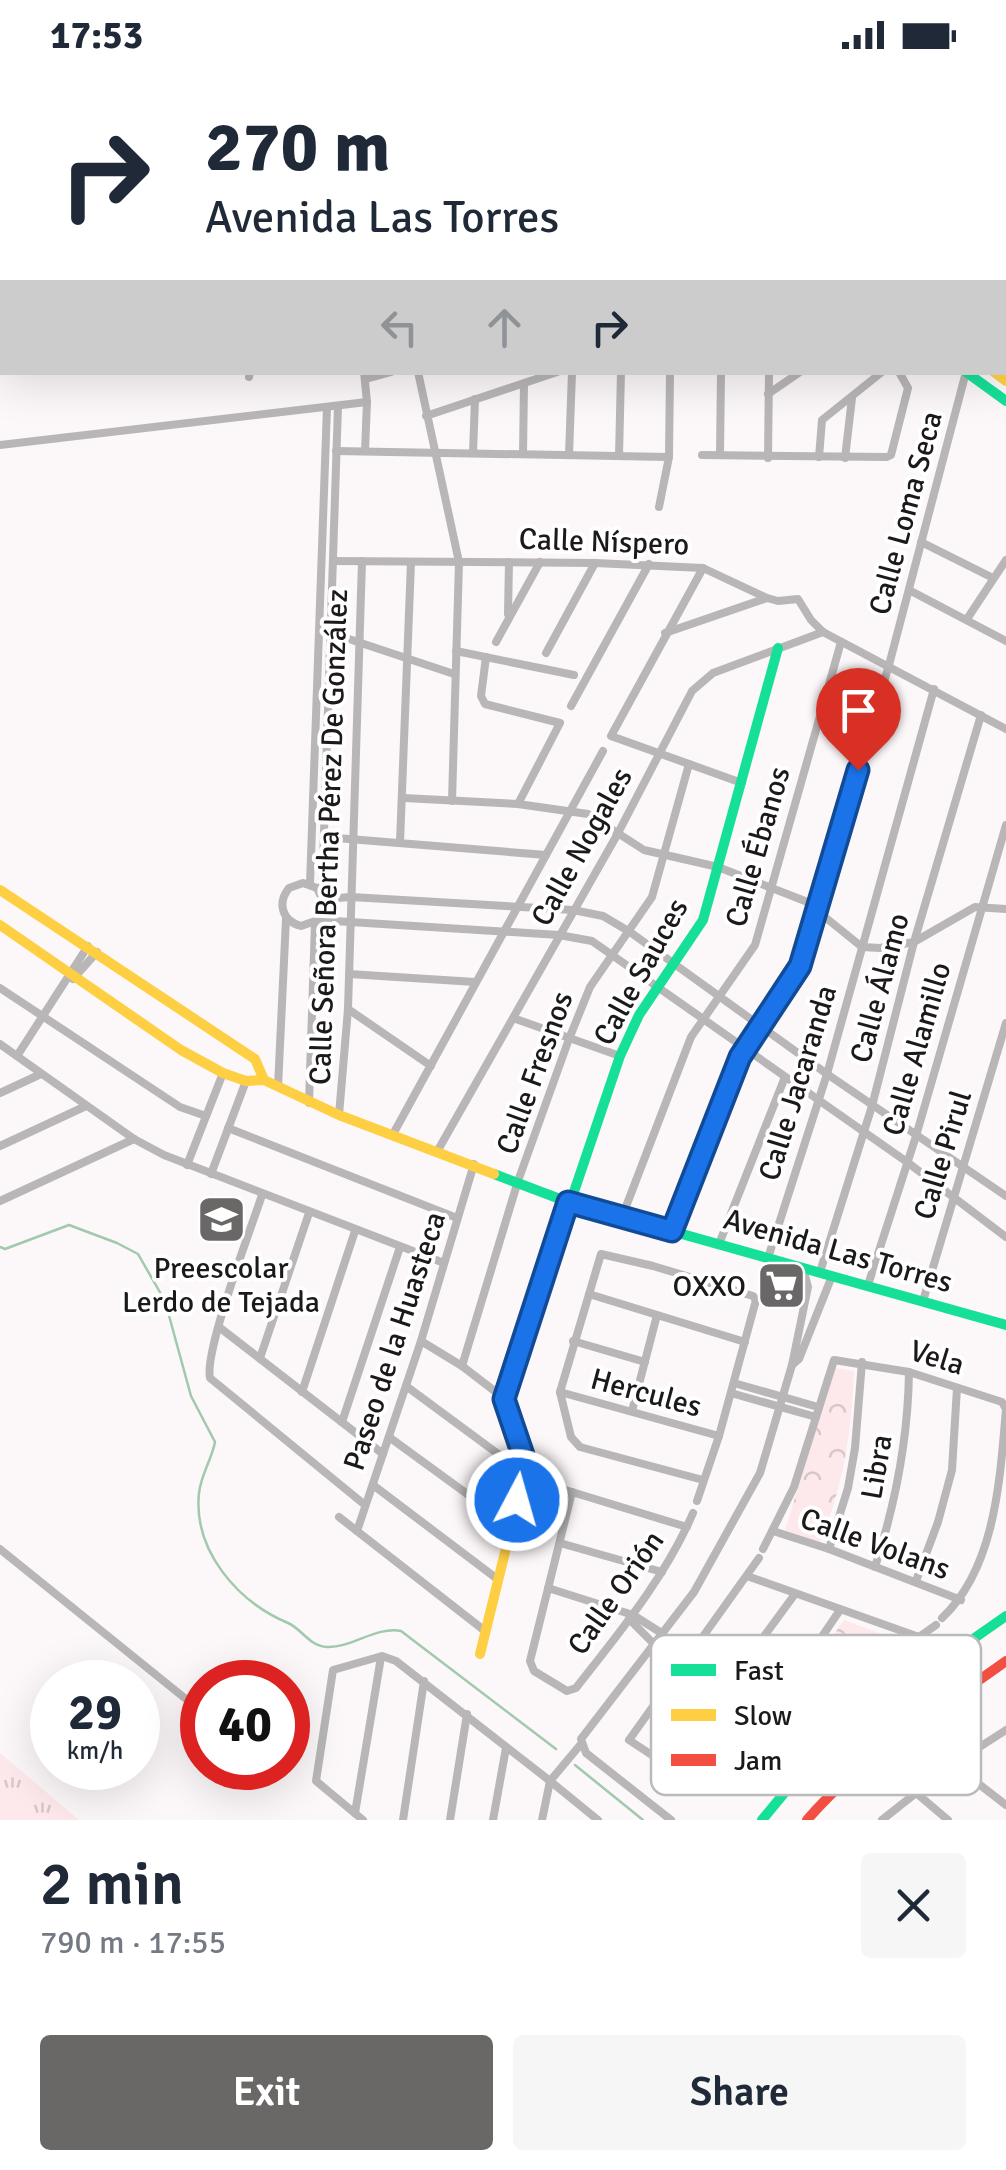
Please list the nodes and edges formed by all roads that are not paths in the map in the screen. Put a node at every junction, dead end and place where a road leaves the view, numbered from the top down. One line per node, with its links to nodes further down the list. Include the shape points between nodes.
1 (419, 375): 22 (street)
2 (549, 375): 14 (street)
3 (572, 375): 29 (street)
4 (620, 375): 32 (street)
5 (670, 375): 33 (street)
6 (720, 375): 30 (street)
7 (769, 375): 15 (street)
8 (796, 375): 15 (street)
9 (879, 375): 16 (street)
10 (900, 375): 36 (street, via 908,388 891,455)
11 (965, 375): 40 (street, Calle Loma Seca)
12 (970, 375): 18 (street)
13 (365, 376): 19 (street)
14 (524, 384): 17 (street); 28 (street)
15 (768, 394): 34 (street)
16 (852, 398): 35 (street, via 822,420); 36 (street)
17 (475, 399): 22 (street); 27 (street)
18 (1006, 401)
19 (367, 402): 20 (street); 25 (street)
20 (338, 406): 21 (street); 24 (street)
21 (327, 408): 23 (street); 37 (street)
22 (426, 416): 26 (street)
23 (0, 445)
24 (336, 451): 25 (street); 38 (street)
25 (365, 451): 26 (street)
26 (434, 452): 27 (street); 45 (street)
27 (473, 454): 28 (street)
28 (522, 454): 29 (street)
29 (569, 454): 32 (street)
30 (720, 454): 31 (street); 34 (street)
31 (702, 455)
32 (618, 456): 33 (street)
33 (669, 457): 39 (street)
34 (768, 458): 35 (street)
35 (818, 458): 36 (street)
36 (844, 458)
37 (324, 489): 38 (street); 91 (street)
38 (335, 490): 41 (street)
39 (659, 507)
40 (921, 542): 51 (street); 52 (street, Calle Loma Seca)
41 (333, 560): 43 (street, Calle Níspero); 85 (street)
42 (1006, 560): 51 (street)
43 (362, 561): 44 (street, Calle Níspero); 62 (street, Calle Señora Bertha Pérez De González)
44 (411, 562): 45 (street, Calle Níspero); 67 (street)
45 (460, 562): 46 (street, Calle Níspero); 64 (street)
46 (508, 562): 47 (street, Calle Níspero); 54 (street)
47 (540, 562): 48 (street, Calle Níspero); 54 (street)
48 (595, 563): 49 (street, Calle Níspero); 65 (street)
49 (648, 564): 50 (street, Calle Níspero); 72 (street)
50 (703, 568): 53 (street, Calle Níspero); 57 (street)
51 (993, 578): 55 (street)
52 (909, 590): 55 (street); 68 (street, Calle Loma Seca)
53 (767, 598): 56 (street, Calle Níspero, via 798,599); 57 (street)
54 (508, 618): 60 (street)
55 (967, 619): 59 (street)
56 (823, 632): 61 (street, Calle Níspero); 63 (street, Calle Nogales)
57 (665, 634): 76 (street, via 611,736)
58 (343, 636): 62 (street)
59 (1006, 641)
60 (496, 642)
61 (841, 642): 68 (street, Calle Níspero); 92 (street, Calle Ébanos)
62 (362, 643): 67 (street); 86 (street, Calle Señora Bertha Pérez De González)
63 (778, 648): 76 (street, Calle Nogales, via 698,684); 78 (street, Calle Sauces)
64 (456, 651): 66 (street); 69 (street)
65 (546, 653)
66 (486, 657): 70 (street); 81 (street, via 480,696 485,704 560,723)
67 (407, 660): 69 (street); 79 (street)
68 (889, 665): 71 (street, Calle Níspero); 100 (street, Calle Loma Seca)
69 (454, 674): 80 (street)
70 (574, 675)
71 (934, 689): 73 (street, Calle Níspero); 109 (street, Calle Jacaranda)
72 (570, 706)
73 (981, 715): 74 (street, Calle Níspero); 108 (street, Calle Álamo)
74 (1006, 729)
75 (603, 752): 82 (street)
76 (658, 755): 77 (street); 84 (street, Calle Nogales)
77 (689, 764): 78 (street); 89 (street, Calle Fresnos)
78 (742, 783): 90 (street, Calle Sauces)
79 (404, 798): 80 (street); 87 (street)
80 (452, 801): 81 (street)
81 (518, 804): 82 (street)
82 (570, 810): 84 (street, via 600,820); 88 (street)
83 (1006, 825): 97 (street, Calle Alamillo)
84 (616, 835): 89 (street); 99 (street, Calle Nogales)
85 (324, 838): 86 (street); 94 (street)
86 (352, 839): 87 (street); 95 (street, Calle Señora Bertha Pérez De González)
87 (400, 842): 88 (street)
88 (546, 854): 96 (street)
89 (666, 856): 90 (street); 105 (street, Calle Fresnos, via 652,898)
90 (718, 867): 92 (street); 112 (street, Calle Sauces, via 703,920)
91 (310, 884): 94 (street); 101 (street, via 295,884 284,894)
92 (770, 887): 100 (street); 118 (street, Calle Ébanos, via 754,945)
93 (0, 890): 110 (street, Avenida Las Torres)
94 (323, 896): 95 (street); 102 (street)
95 (351, 898): 96 (street); 103 (street, Calle Señora Bertha Pérez De González)
96 (518, 906): 99 (street); 106 (street)
97 (982, 907): 98 (street); 108 (street); 148 (street, Calle Alamillo)
98 (1006, 909)
99 (573, 910): 105 (street, via 603,916); 107 (street, Calle Nogales)
100 (818, 910): 109 (street); 124 (street, Calle Loma Seca, via 800,966)
101 (286, 919): 102 (street, via 300,926); 137 (street)
102 (316, 922): 103 (street); 140 (street)
103 (350, 922): 106 (street); 114 (street, Calle Señora Bertha Pérez De González)
104 (0, 925): 113 (street, Avenida Las Torres)
105 (630, 932): 111 (street, Calle Fresnos); 112 (street)
106 (503, 933): 107 (street); 115 (street)
107 (559, 935): 111 (street, via 592,941); 121 (street, Calle Nogales)
108 (914, 942): 109 (street); 142 (street, Calle Álamo)
109 (862, 947): 133 (street, Calle Jacaranda)
110 (92, 949): 113 (street); 135 (street, Avenida Las Torres, via 255,1059)
111 (614, 954): 116 (street); 125 (street, Calle Fresnos, via 590,988)
112 (675, 964): 116 (street, Calle Sauces); 118 (street)
113 (73, 974): 120 (street); 132 (street, Avenida Las Torres)
114 (348, 974): 115 (street); 119 (street, Calle Señora Bertha Pérez De González)
115 (476, 982): 130 (street)
116 (659, 986): 122 (street); 129 (street, Calle Sauces)
117 (0, 988): 120 (street)
118 (720, 997): 122 (street, Calle Ébanos); 124 (street)
119 (348, 1009): 130 (street); 143 (street, Calle Señora Bertha Pérez De González)
120 (43, 1018): 128 (street); 144 (street, via 180,1107)
121 (513, 1018): 125 (street); 151 (street, Calle Nogales)
122 (702, 1018): 127 (street); 164 (street, Calle Ébanos)
123 (1006, 1023): 155 (street, Calle Pirul)
124 (762, 1027): 127 (street, Calle Loma Seca); 133 (street)
125 (569, 1040): 129 (street); 157 (street, Calle Fresnos)
126 (0, 1044): 128 (street)
127 (745, 1048): 134 (street); 167 (street, Calle Loma Seca)
128 (17, 1056): 131 (street)
129 (620, 1056): 162 (street, Calle Sauces)
130 (431, 1066): 147 (street)
131 (42, 1074): 138 (street); 141 (street)
132 (222, 1074): 136 (street, Avenida Las Torres); 144 (street)
133 (826, 1074): 139 (street, Calle Jacaranda); 142 (street)
134 (784, 1077): 139 (street); 169 (street)
135 (264, 1080): 136 (street, Avenida Las Torres); 137 (street, Avenida Las Torres)
136 (246, 1081): 145 (street)
137 (278, 1087): 140 (street, Avenida Las Torres)
138 (0, 1092)
139 (818, 1100): 146 (street); 171 (street, Calle Jacaranda)
140 (309, 1102): 143 (street, Avenida Las Torres)
141 (86, 1106): 149 (street); 150 (street)
142 (872, 1106): 146 (street, Calle Álamo); 148 (street)
143 (339, 1115): 147 (street, Avenida Las Torres)
144 (206, 1116): 154 (street)
145 (228, 1128): 156 (street); 165 (street)
146 (863, 1131): 152 (street); 174 (street, Calle Álamo)
147 (392, 1136): 151 (street, Avenida Las Torres)
148 (916, 1136): 152 (street, Calle Alamillo); 155 (street)
149 (134, 1139): 154 (street); 161 (street)
150 (0, 1146)
151 (438, 1150): 153 (street, Avenida Las Torres)
152 (907, 1162): 159 (street); 175 (street, Calle Alamillo)
153 (474, 1164): 157 (street, Avenida Las Torres); 165 (street, Paseo de la Huasteca)
154 (187, 1165): 156 (street)
155 (964, 1166): 159 (street, Calle Pirul); 160 (street)
156 (211, 1174): 158 (street)
157 (518, 1181): 162 (street, Avenida Las Torres); 192 (street, Calle Fresnos)
158 (262, 1195): 163 (street); 184 (street)
159 (954, 1196): 168 (street); 179 (street, Calle Pirul)
160 (1006, 1196)
161 (0, 1200)
162 (568, 1202): 164 (street, Avenida Las Torres); 201 (street, Calle Sauces)
163 (309, 1214): 166 (street); 188 (street)
164 (622, 1217): 167 (street, Avenida Las Torres)
165 (457, 1218): 172 (street, Paseo de la Huasteca)
166 (355, 1231): 170 (street); 197 (street)
167 (672, 1231): 169 (street, Avenida Las Torres)
168 (1006, 1237)
169 (719, 1244): 171 (street, Avenida Las Torres)
170 (400, 1247): 172 (street); 206 (street)
171 (768, 1258): 173 (street, Avenida Las Torres)
172 (444, 1263): 185 (street, Paseo de la Huasteca)
173 (804, 1268): 174 (street, Avenida Las Torres); 176 (street)
174 (826, 1274): 175 (street, Avenida Las Torres); 177 (street, Calle Álamo)
175 (868, 1285): 179 (street, Avenida Las Torres)
176 (808, 1287): 177 (street); 181 (street)
177 (825, 1292): 182 (street, Calle Álamo)
178 (588, 1294): 180 (street); 186 (street); 187 (street, via 602,1253 753,1296)
179 (923, 1301): 183 (street, Avenida Las Torres)
180 (657, 1314): 187 (street); 189 (street)
181 (800, 1319): 182 (street); 191 (street)
182 (812, 1323): 191 (street, Calle Álamo)
183 (1006, 1325)
184 (219, 1327): 188 (street); 216 (street, via 208,1370 212,1381)
185 (421, 1340): 192 (street); 194 (street, Paseo de la Huasteca)
186 (574, 1341): 189 (street); 198 (street)
187 (745, 1342): 195 (street)
188 (260, 1358): 197 (street)
189 (644, 1362): 204 (street)
190 (862, 1362): 193 (street, Vela); 203 (street, Vela, via 834,1360); 224 (street, via 848,1488)
191 (792, 1365): 200 (street)
192 (462, 1366): 201 (street)
193 (909, 1372): 196 (street, Vela); 226 (street, Libra, via 904,1458)
194 (406, 1386): 208 (street, Paseo de la Huasteca); 210 (street)
195 (732, 1388): 199 (street); 207 (street)
196 (957, 1388): 230 (street, via 952,1470); 233 (street, Vela, via 1006,1409 992,1514)
197 (302, 1392): 206 (street)
198 (560, 1392): 204 (street, Hercules); 211 (street, via 570,1437 580,1447)
199 (756, 1394): 200 (street); 202 (street)
200 (784, 1396): 202 (street); 203 (street)
201 (504, 1399): 210 (street, via 520,1438)
202 (781, 1406): 205 (street); 239 (street, via 760,1473 694,1592)
203 (818, 1406): 205 (street, Vela)
204 (632, 1411): 207 (street, Hercules)
205 (816, 1417): 222 (street, Vela)
206 (342, 1422): 209 (street)
207 (719, 1436): 211 (street)
208 (389, 1437): 209 (street, Paseo de la Huasteca); 219 (street)
209 (383, 1454): 212 (street, Paseo de la Huasteca)
210 (524, 1474): 219 (street)
211 (704, 1480): 215 (street)
212 (373, 1486): 216 (street, Paseo de la Huasteca); 229 (street)
213 (562, 1489): 214 (street)
214 (572, 1492): 220 (street); 223 (street)
215 (697, 1500)
216 (365, 1504): 221 (street, Paseo de la Huasteca)
217 (693, 1513): 220 (street, Calle Orión)
218 (339, 1517): 221 (street)
219 (511, 1526): 229 (street)
220 (687, 1527): 227 (street, Calle Orión)
221 (357, 1531): 237 (street)
222 (772, 1531): 224 (street, Calle Volans); 228 (street, Vela)
223 (560, 1543): 227 (street); 231 (street)
224 (829, 1548): 226 (street, Calle Volans)
225 (0, 1549): 252 (street)
226 (876, 1567): 230 (street, Calle Volans)
227 (662, 1572): 235 (street, Calle Orión)
228 (748, 1576): 232 (street); 240 (street, Vela)
229 (496, 1578): 237 (street)
230 (916, 1581): 233 (street, Calle Volans)
231 (548, 1588): 235 (street); 235 (street, Calle Orión, via 530,1661 534,1671 567,1690 576,1688)
232 (795, 1594): 234 (street); 241 (street)
233 (961, 1600): 244 (street)
234 (840, 1610): 242 (street); 243 (street)
235 (630, 1616): 238 (street)
236 (1006, 1616): 245 (street)
237 (484, 1630): 247 (street)
238 (653, 1635)
239 (661, 1635)
240 (706, 1635)
241 (765, 1635)
242 (823, 1635)
243 (912, 1635)
244 (921, 1635)
245 (979, 1635)
246 (651, 1648): 256 (street, via 590,1723)
247 (480, 1654)
248 (380, 1656): 251 (street); 267 (street); 267 (street, via 333,1670 316,1781)
249 (1006, 1661): 250 (street)
250 (981, 1679)
251 (424, 1682): 254 (street); 269 (street)
252 (180, 1694)
253 (651, 1711): 259 (street, Vela, via 630,1740)
254 (467, 1714): 258 (street); 270 (street)
255 (1006, 1730): 257 (street)
256 (581, 1744): 260 (street); 274 (street)
257 (981, 1746)
258 (506, 1748): 260 (street); 271 (street)
259 (651, 1754)
260 (550, 1781): 272 (street); 273 (street)
261 (981, 1785): 266 (street)
262 (783, 1795): 275 (street)
263 (829, 1795): 276 (street)
264 (911, 1795): 277 (street)
265 (919, 1795): 278 (street)
266 (1006, 1806)
267 (355, 1813): 268 (street)
268 (364, 1820)
269 (402, 1820)
270 (450, 1820)
271 (493, 1820)
272 (542, 1820)
273 (598, 1820)
274 (671, 1820)
275 (762, 1820)
276 (808, 1820)
277 (882, 1820)
278 (948, 1820)

